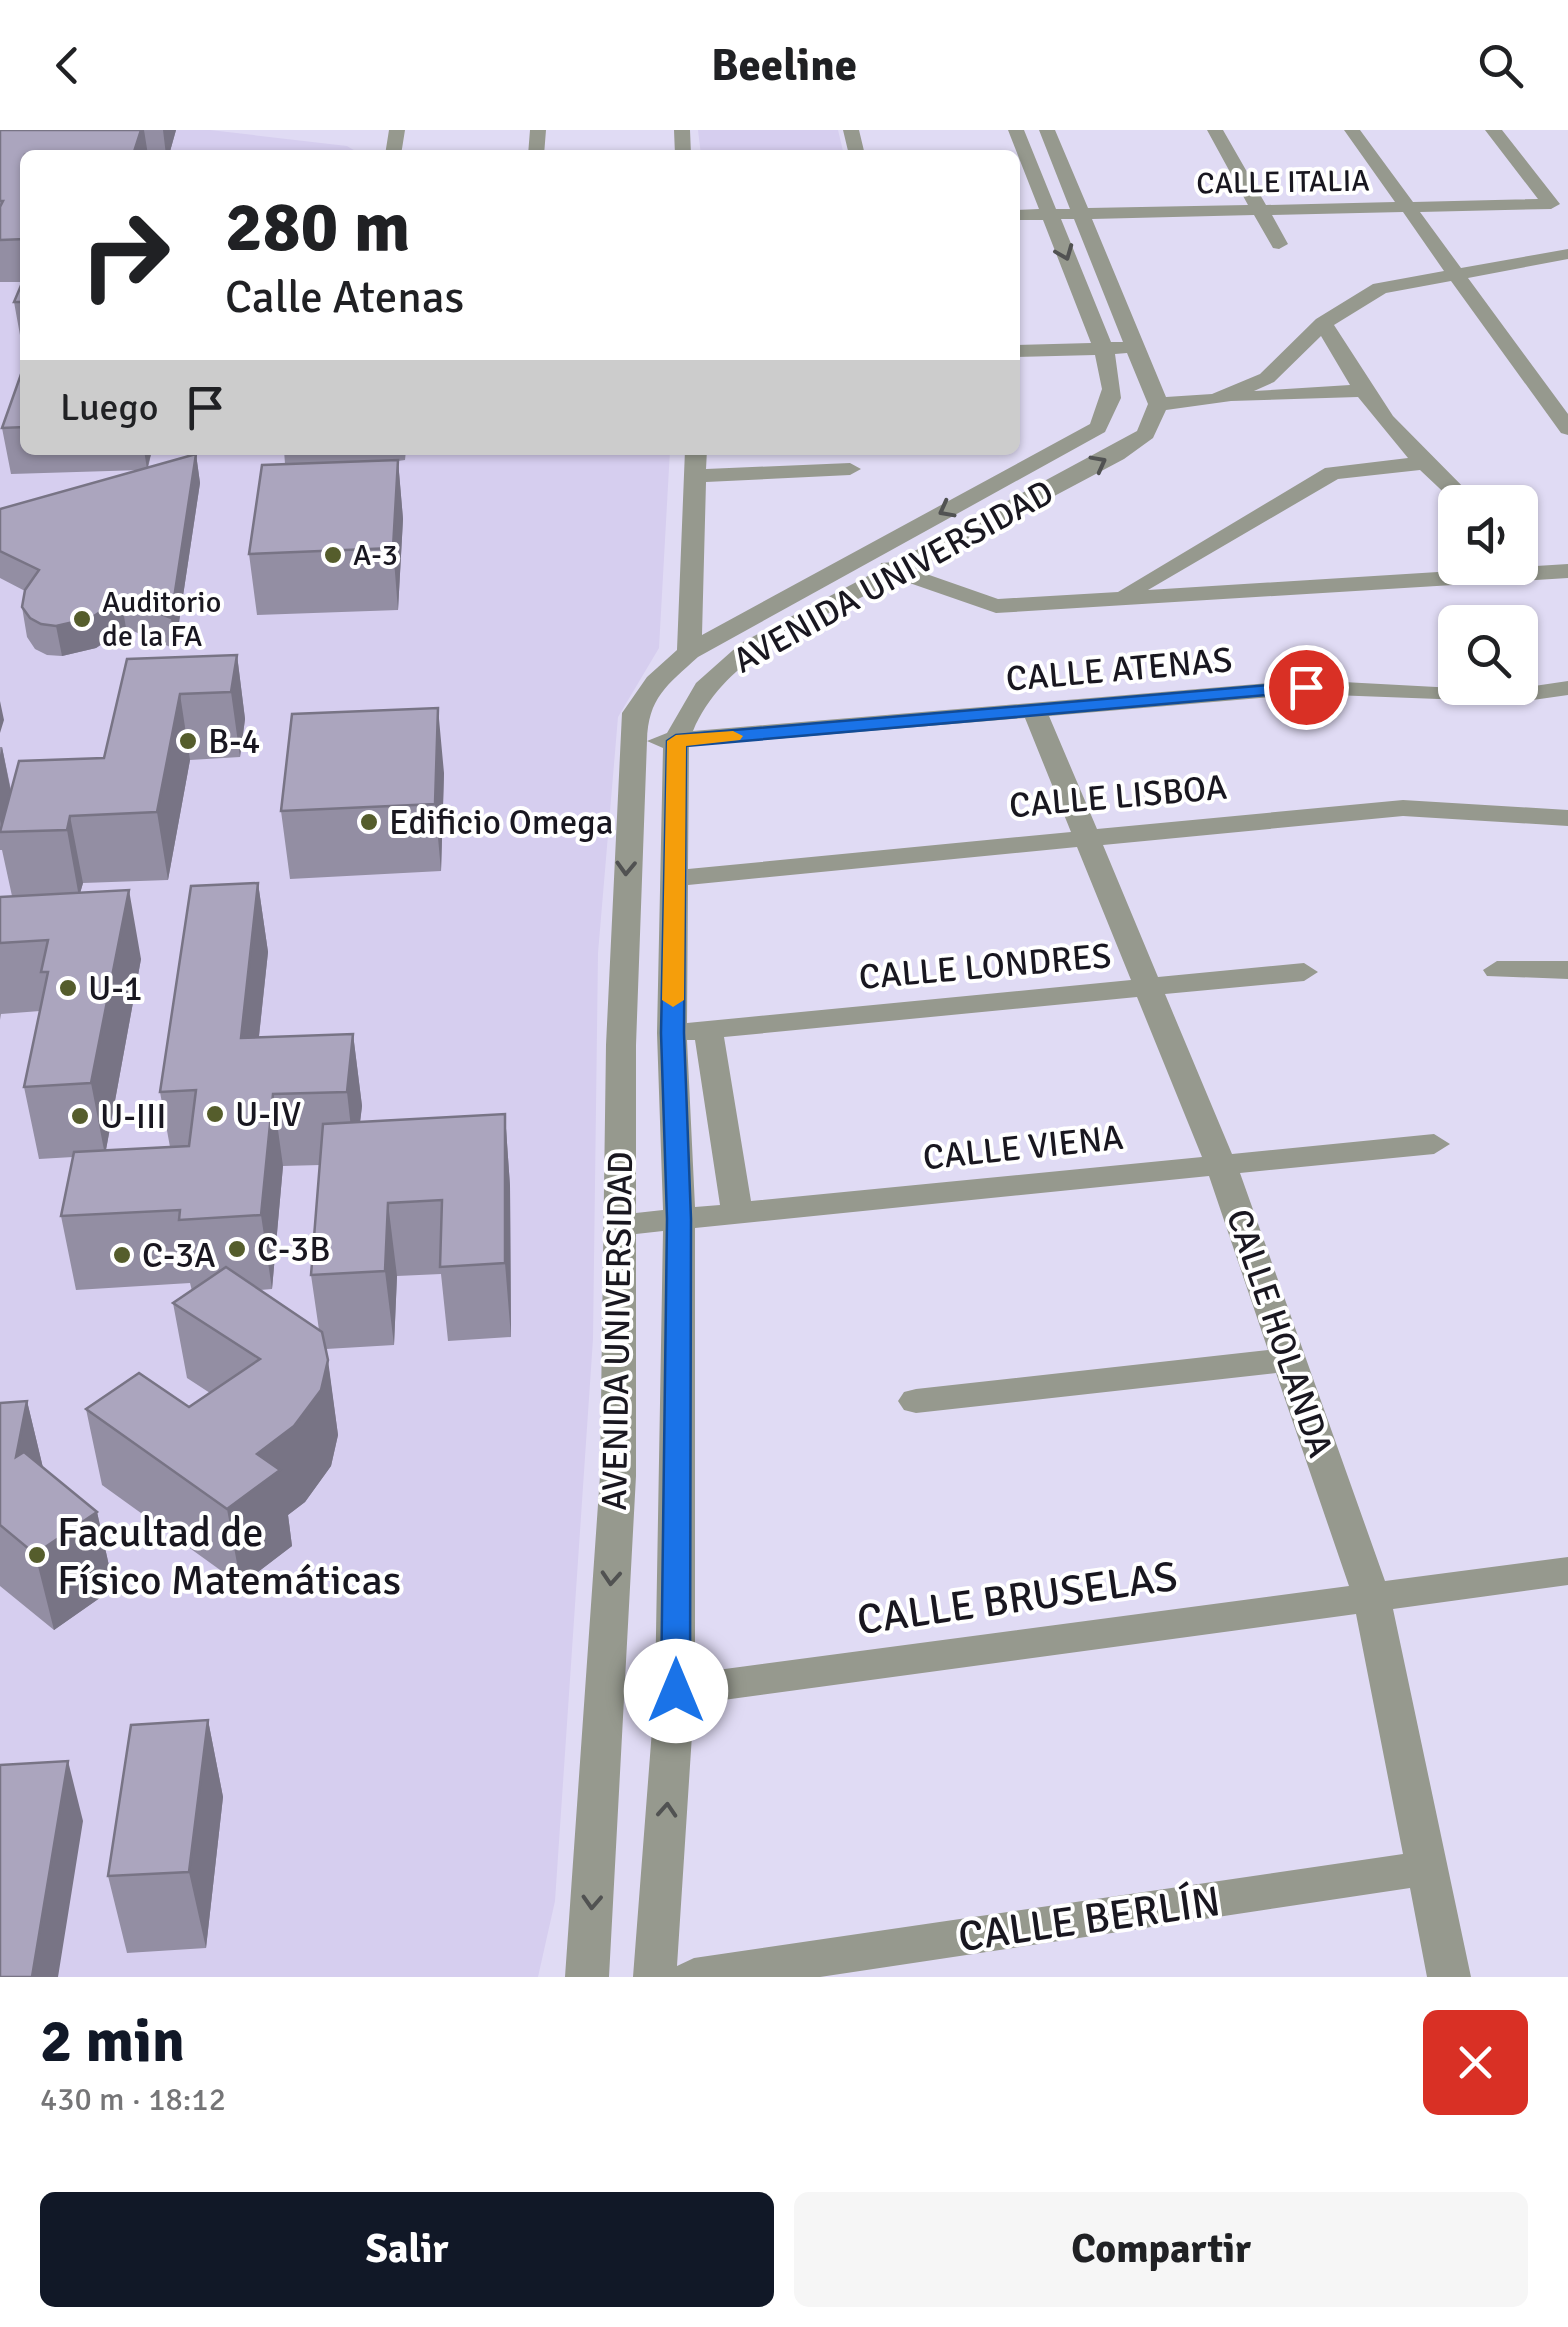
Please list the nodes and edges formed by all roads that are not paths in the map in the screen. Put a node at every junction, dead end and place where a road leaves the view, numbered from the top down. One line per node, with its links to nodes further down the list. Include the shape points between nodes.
1 (1016, 130): 8 (street, AVENIDA UNIVERSIDAD)
2 (1046, 130): 9 (street)
3 (1216, 130): 7 (street)
4 (1352, 130): 6 (street)
5 (1492, 130): 6 (street, CALLE ITALIA, via 1551,204)
6 (1409, 207): 7 (street, CALLE ITALIA); 13 (street)
7 (1259, 210): 9 (street, CALLE ITALIA); 11 (street)
8 (1050, 214): 9 (street, CALLE ITALIA); 10 (street, CALLE ITALIA); 15 (street, AVENIDA UNIVERSIDAD, one-way to 15)
9 (1082, 214): 16 (street)
10 (1020, 215)
11 (1279, 244)
12 (1568, 254): 13 (street)
13 (1455, 274): 14 (street, via 1380,288); 21 (street)
14 (1323, 323): 18 (street); 19 (street, via 1266,378)
15 (1103, 348): 16 (street); 17 (street); 24 (street, AVENIDA UNIVERSIDAD, via 1114,382 1112,408 1098,428)
16 (1136, 348): 20 (street)
17 (1020, 351)
18 (1359, 391): 19 (street); 25 (street)
19 (1216, 400): 20 (street)
20 (1158, 404): 30 (street, AVENIDA UNIVERSIDAD, one-way to 20, via 1116,454 1146,434)
21 (1568, 429)
22 (696, 455): 27 (street)
23 (1018, 455): 24 (street)
24 (1037, 462): 29 (street, AVENIDA UNIVERSIDAD, one-way to 29)
25 (1423, 463): 28 (street); 32 (street, via 1333,473)
26 (850, 469): 27 (street)
27 (696, 476): 33 (street)
28 (1448, 485)
29 (859, 556): 30 (street); 33 (street, AVENIDA UNIVERSIDAD)
30 (898, 572): 32 (street, via 996,606); 36 (street, AVENIDA UNIVERSIDAD, via 750,648 708,679)
31 (1556, 572): 32 (street)
32 (1122, 596)
33 (689, 652): 37 (street, AVENIDA UNIVERSIDAD, via 635,713)
34 (1568, 688): 35 (street, CALLE ATENAS, via 1518,695 1306,687)
35 (1035, 712): 36 (street, CALLE ATENAS); 39 (street, CALLE HOLANDA)
36 (676, 741): 37 (street, CALLE ATENAS); 40 (street, AVENIDA UNIVERSIDAD)
37 (632, 742): 51 (street, AVENIDA UNIVERSIDAD, one-way to 51)
38 (1568, 818): 39 (street, CALLE LISBOA, via 1403,808)
39 (1087, 836): 40 (street, CALLE LISBOA); 44 (street, CALLE HOLANDA)
40 (675, 878): 46 (street, AVENIDA UNIVERSIDAD)
41 (1497, 970): 42 (street)
42 (1568, 970)
43 (1304, 972): 44 (street, CALLE LONDRES)
44 (1150, 988): 45 (street, CALLE LONDRES); 48 (street, CALLE HOLANDA)
45 (708, 1030): 46 (street, CALLE LONDRES); 49 (street)
46 (672, 1033): 50 (street, AVENIDA UNIVERSIDAD)
47 (1434, 1144): 48 (street, CALLE VIENA)
48 (1221, 1165): 49 (street, CALLE VIENA); 52 (street, CALLE HOLANDA)
49 (737, 1213): 50 (street, CALLE VIENA)
50 (679, 1219): 51 (street, CALLE VIENA); 56 (street, AVENIDA UNIVERSIDAD)
51 (620, 1225): 58 (street, AVENIDA UNIVERSIDAD, one-way to 58, via 618,1476)
52 (1292, 1359): 53 (street); 55 (street, CALLE HOLANDA)
53 (916, 1401)
54 (1568, 1571): 55 (street, CALLE BRUSELAS)
55 (1372, 1598): 56 (street, CALLE BRUSELAS); 57 (street, CALLE HOLANDA)
56 (676, 1691): 59 (street, AVENIDA UNIVERSIDAD, one-way to 56)
57 (1426, 1868): 60 (street, CALLE BERLÍN); 61 (street, CALLE HOLANDA)
58 (587, 1977)
59 (655, 1977)
60 (694, 1977)
61 (1450, 1977)

